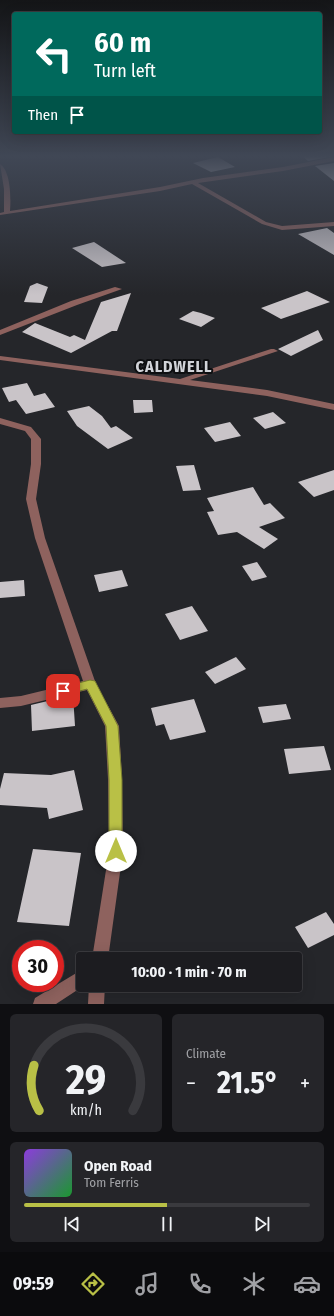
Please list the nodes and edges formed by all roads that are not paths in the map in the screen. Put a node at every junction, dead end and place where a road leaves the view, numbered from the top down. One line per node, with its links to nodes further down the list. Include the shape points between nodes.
1 (6, 202): 4 (street)
2 (78, 202): 4 (street)
3 (227, 202): 6 (street, via 264,223 282,228)
4 (7, 213): 5 (street)
5 (0, 214)
6 (334, 224)
7 (118, 289): 8 (street, via 74,303)
8 (0, 334)
9 (274, 351): 11 (street)
10 (0, 358): 11 (street)
11 (175, 381): 12 (street, via 267,393)
12 (334, 407)
13 (0, 421): 14 (street, via 28,429 36,440 32,509)
14 (90, 684): 15 (street, via 21,701); 16 (street, via 112,726 115,780 116,851)
15 (0, 702)
16 (101, 952)
17 (76, 982): 19 (street)
18 (97, 992): 20 (street)
19 (41, 1004)
20 (96, 1004)

